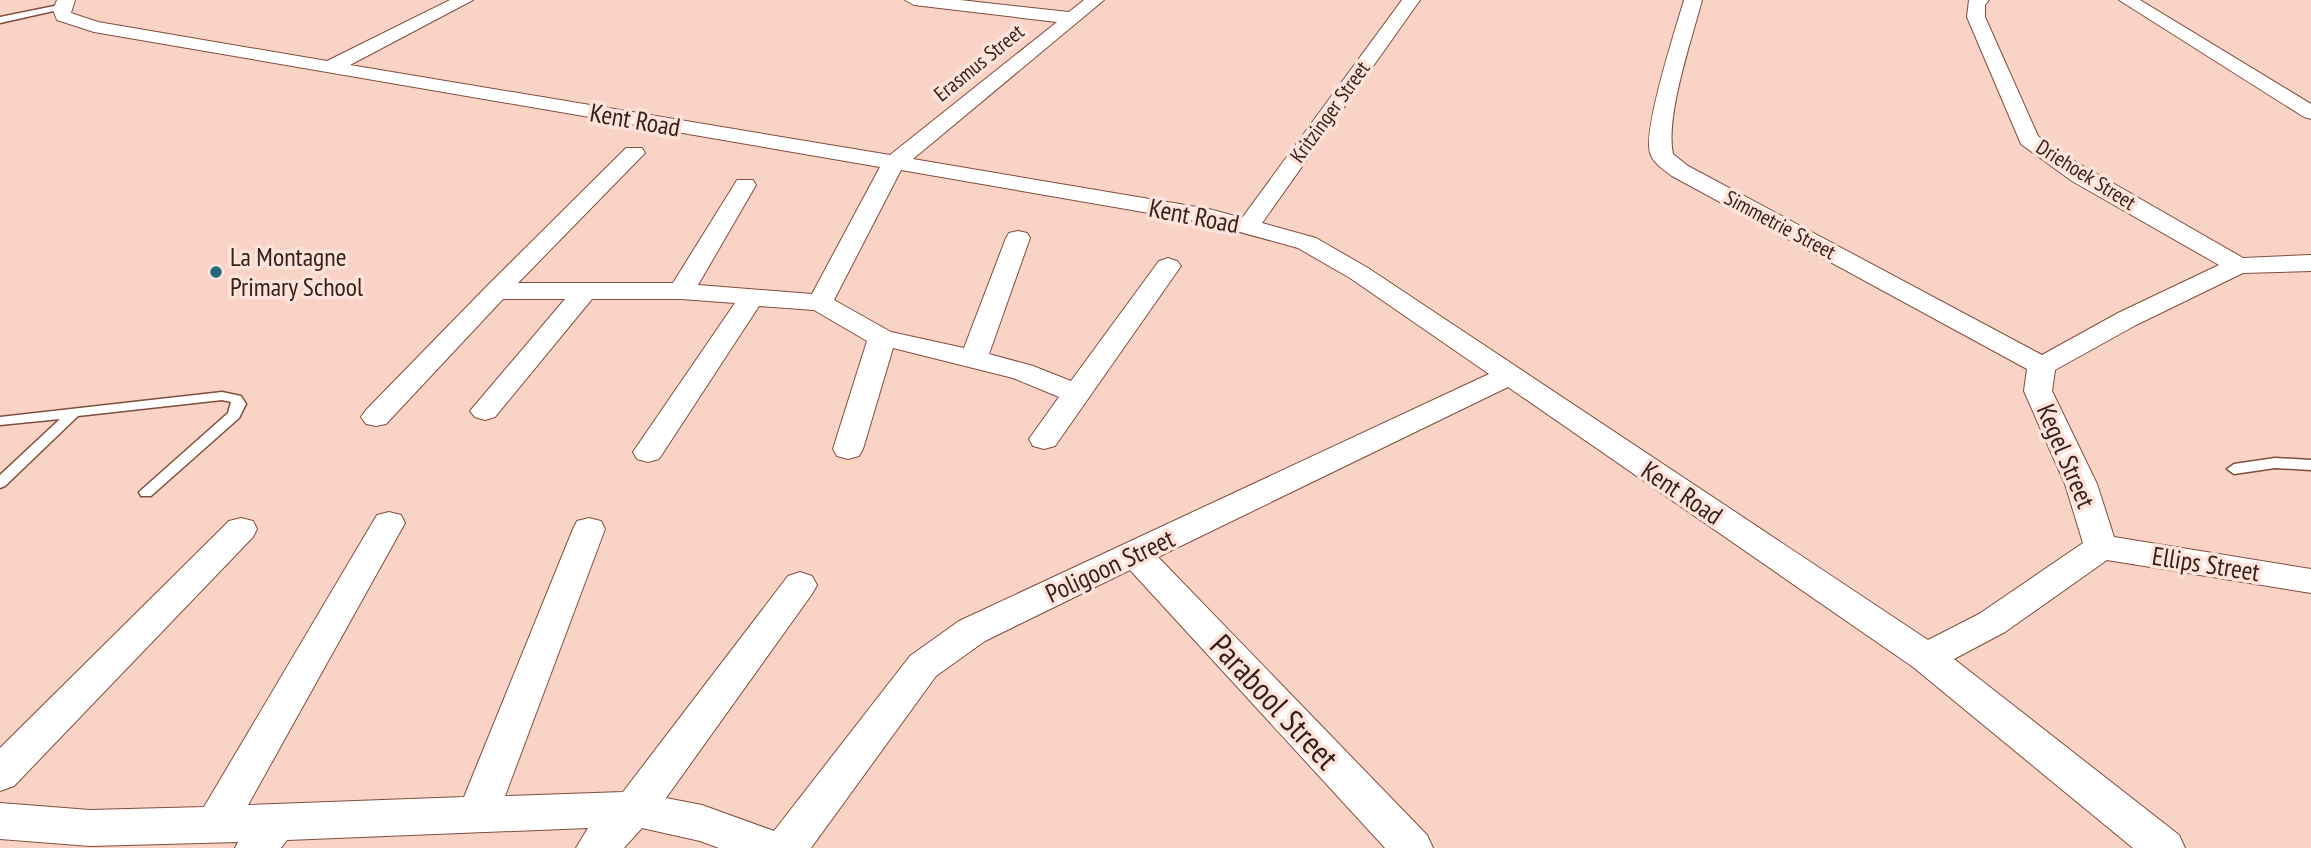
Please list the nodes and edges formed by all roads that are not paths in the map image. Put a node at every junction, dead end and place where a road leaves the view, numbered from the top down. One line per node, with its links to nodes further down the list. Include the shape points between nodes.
1 (464, 0): 11 (street)
2 (914, 0): 9 (street)
3 (1096, 0): 9 (street, Erasmus Street)
4 (1412, 0): 16 (street, Kritzinger Street)
5 (1693, 0): 28 (street, Simmetrie Street, via 1661,130 1660,152 1666,160)
6 (1980, 0): 20 (street, Driehoek Street, via 1976,16 2029,139 2080,176)
7 (2129, 0): 12 (street)
8 (65, 3): 10 (lane); 11 (street, Kent Road, via 63,16 94,27)
9 (1071, 18): 14 (street, Erasmus Street)
10 (0, 20)
11 (330, 67): 14 (street, Kent Road)
12 (2311, 113)
13 (634, 153): 22 (street)
14 (894, 164): 16 (street, Kent Road); 25 (street)
15 (745, 185): 23 (street)
16 (1249, 225): 29 (street, Kent Road, via 1331,255)
17 (1018, 237): 27 (street)
18 (2311, 263): 20 (street, Kegel Street)
19 (1168, 266): 30 (street)
20 (2238, 266): 28 (street, Kegel Street, via 2127,318)
21 (586, 290): 22 (street); 23 (street); 31 (street)
22 (496, 291): 33 (street)
23 (681, 291): 24 (street)
24 (752, 297): 25 (street); 37 (street)
25 (820, 303): 26 (street)
26 (882, 338): 27 (street); 36 (street)
27 (974, 358): 30 (street)
28 (2042, 366): 45 (street, Kegel Street, via 2038,390 2081,484)
29 (1508, 376): 46 (street, Poligoon Street); 49 (street, Kent Road)
30 (1076, 394): 35 (street)
31 (485, 411)
32 (74, 413): 34 (lane); 40 (lane); 41 (lane, via 222,396 236,399 239,404 233,415)
33 (376, 417)
34 (0, 421)
35 (1044, 439)
36 (848, 449)
37 (648, 452)
38 (2311, 465): 39 (lane, via 2275,463)
39 (2234, 469)
40 (0, 483)
41 (146, 492)
42 (389, 523): 54 (street)
43 (241, 529): 50 (street)
44 (589, 529): 52 (street)
45 (2101, 547): 47 (street, Ellips Street); 49 (street, via 1992,623)
46 (1136, 555): 58 (street, Poligoon Street, via 972,631 923,666); 59 (street, Parabool Street)
47 (2311, 581)
48 (800, 585): 51 (street)
49 (1926, 657): 60 (street, Kent Road)
50 (0, 774)
51 (634, 809): 52 (street); 56 (street); 57 (street, via 702,823)
52 (477, 816): 55 (street)
53 (0, 821): 54 (street, via 90,828)
54 (216, 824): 55 (street)
55 (266, 835)
56 (597, 848)
57 (768, 848)
58 (786, 848)
59 (1412, 848)
60 (2164, 848)

